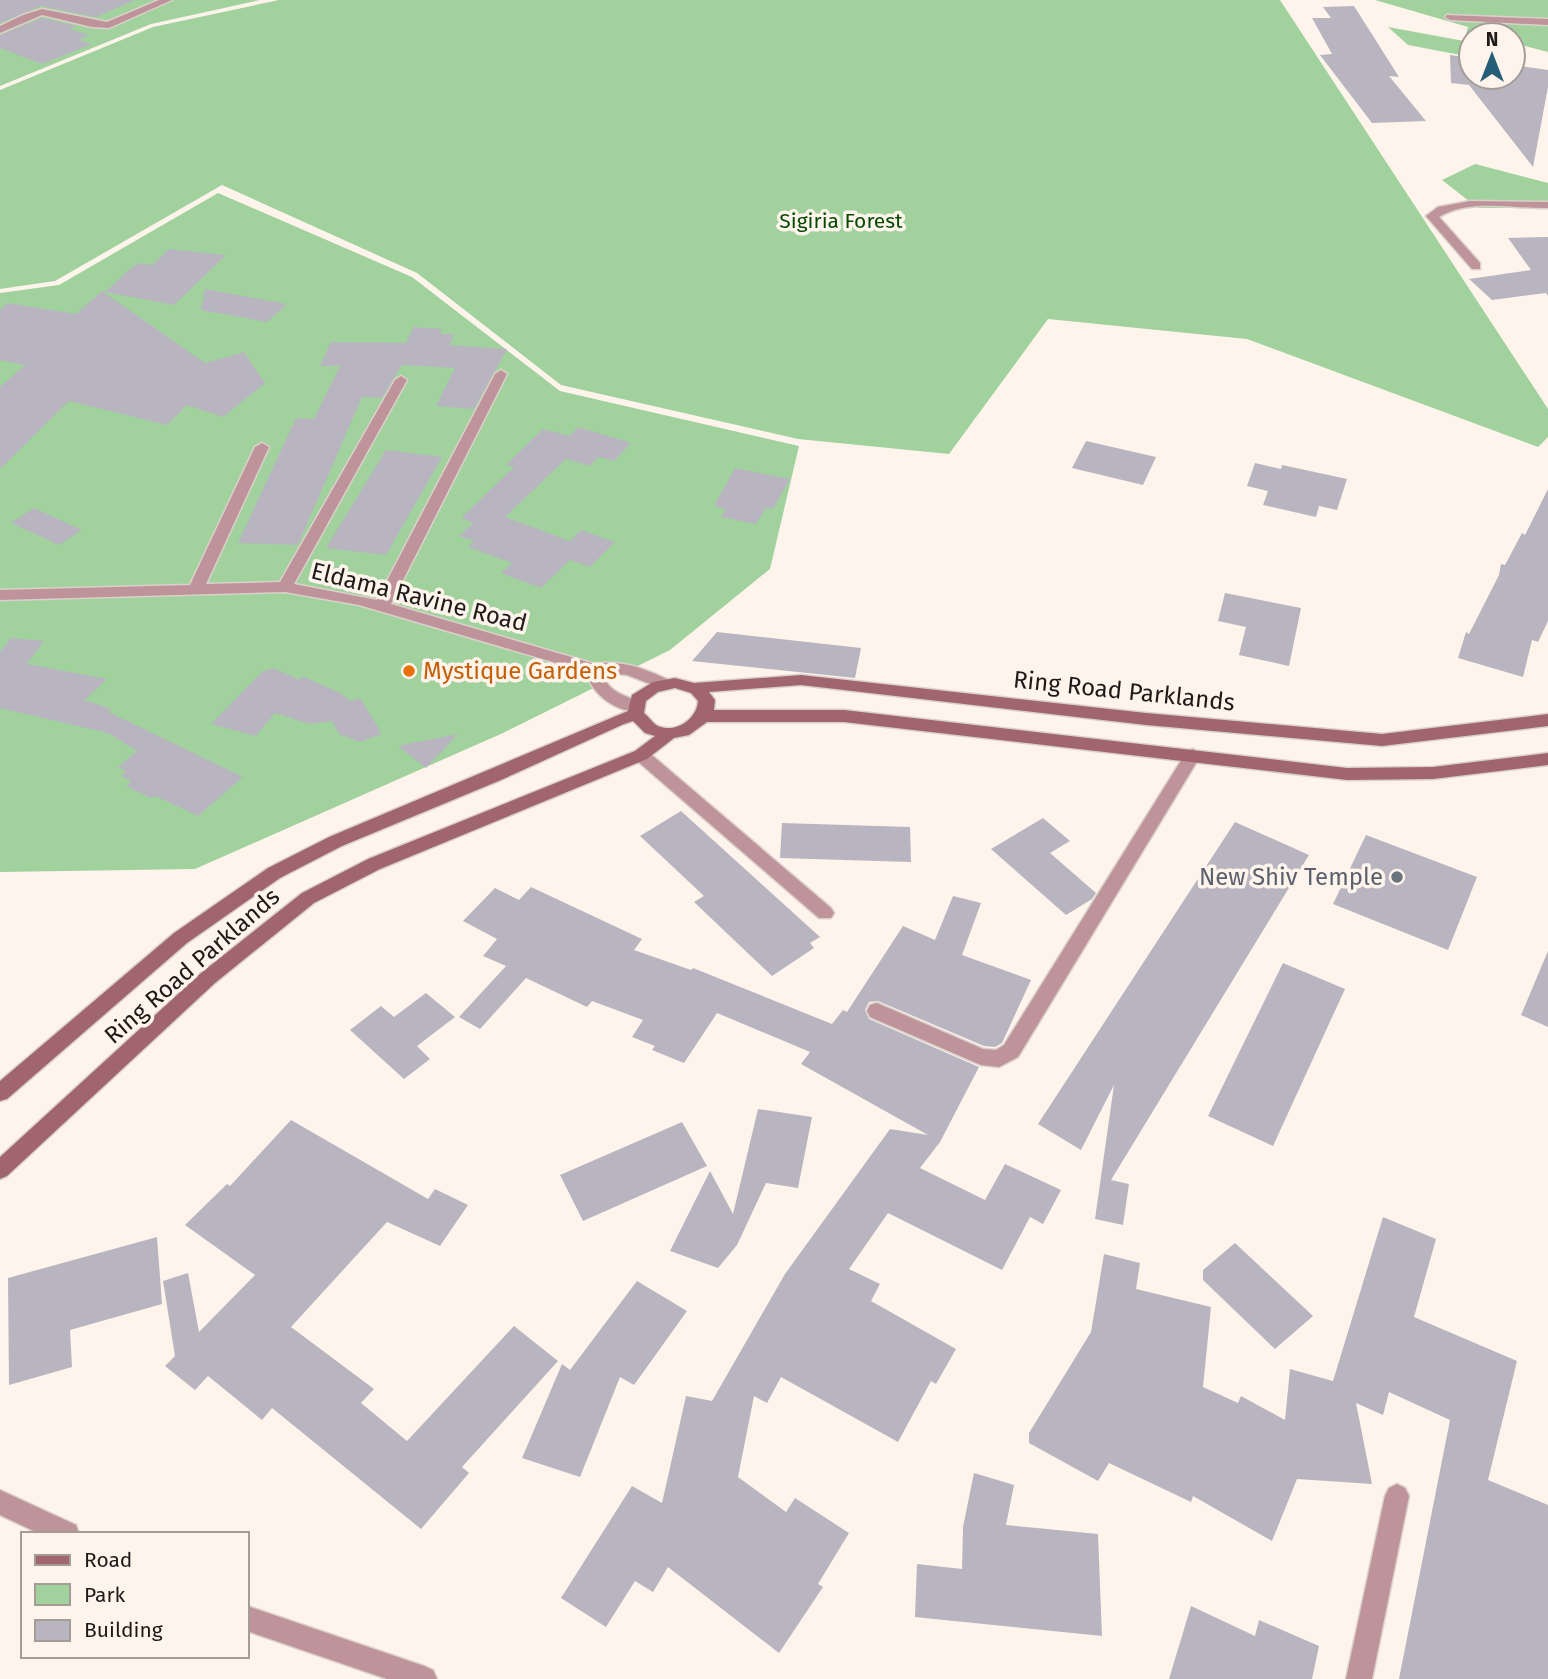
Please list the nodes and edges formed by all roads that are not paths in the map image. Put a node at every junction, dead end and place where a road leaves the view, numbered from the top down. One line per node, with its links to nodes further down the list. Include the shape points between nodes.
1 (167, 0): 4 (street, via 109,25 44,12)
2 (1450, 17): 3 (street)
3 (1548, 22)
4 (0, 30)
5 (1548, 205): 6 (street, via 1439,209 1432,216)
6 (1476, 266)
7 (501, 374): 13 (street)
8 (401, 380): 10 (street)
9 (262, 447): 11 (street)
10 (285, 587): 11 (street, Eldama Ravine Road); 13 (street, Eldama Ravine Road)
11 (196, 589): 12 (street, Eldama Ravine Road)
12 (0, 595)
13 (382, 606): 14 (street, Eldama Ravine Road)
14 (595, 669): 15 (street, Eldama Ravine Road, via 625,668); 17 (street, via 602,690)
15 (663, 684): 16 (street); 17 (street, via 644,692)
16 (695, 688): 18 (street, via 707,701); 19 (street, Ring Road Parklands, via 801,680)
17 (636, 710): 21 (street, via 648,727); 28 (street, Ring Road Parklands, via 542,756 342,839 256,884 138,973)
18 (706, 716): 21 (street, via 691,728); 22 (street, via 844,716)
19 (1146, 719): 20 (street, Ring Road Parklands, via 1382,740); 22 (street)
20 (1548, 720)
21 (669, 733): 23 (street, Ring Road Parklands)
22 (1146, 750): 24 (street)
23 (641, 755): 26 (street); 29 (street, Ring Road Parklands, via 374,864 308,898 208,978)
24 (1193, 755): 25 (street, via 1390,775); 27 (street, via 1011,1051 999,1059 981,1057)
25 (1548, 759)
26 (825, 913)
27 (877, 1011)
28 (0, 1093)
29 (0, 1170)
30 (1397, 1496): 35 (street)
31 (0, 1502): 32 (street)
32 (63, 1532)
33 (248, 1618): 34 (street)
34 (424, 1679)
35 (1359, 1679)

